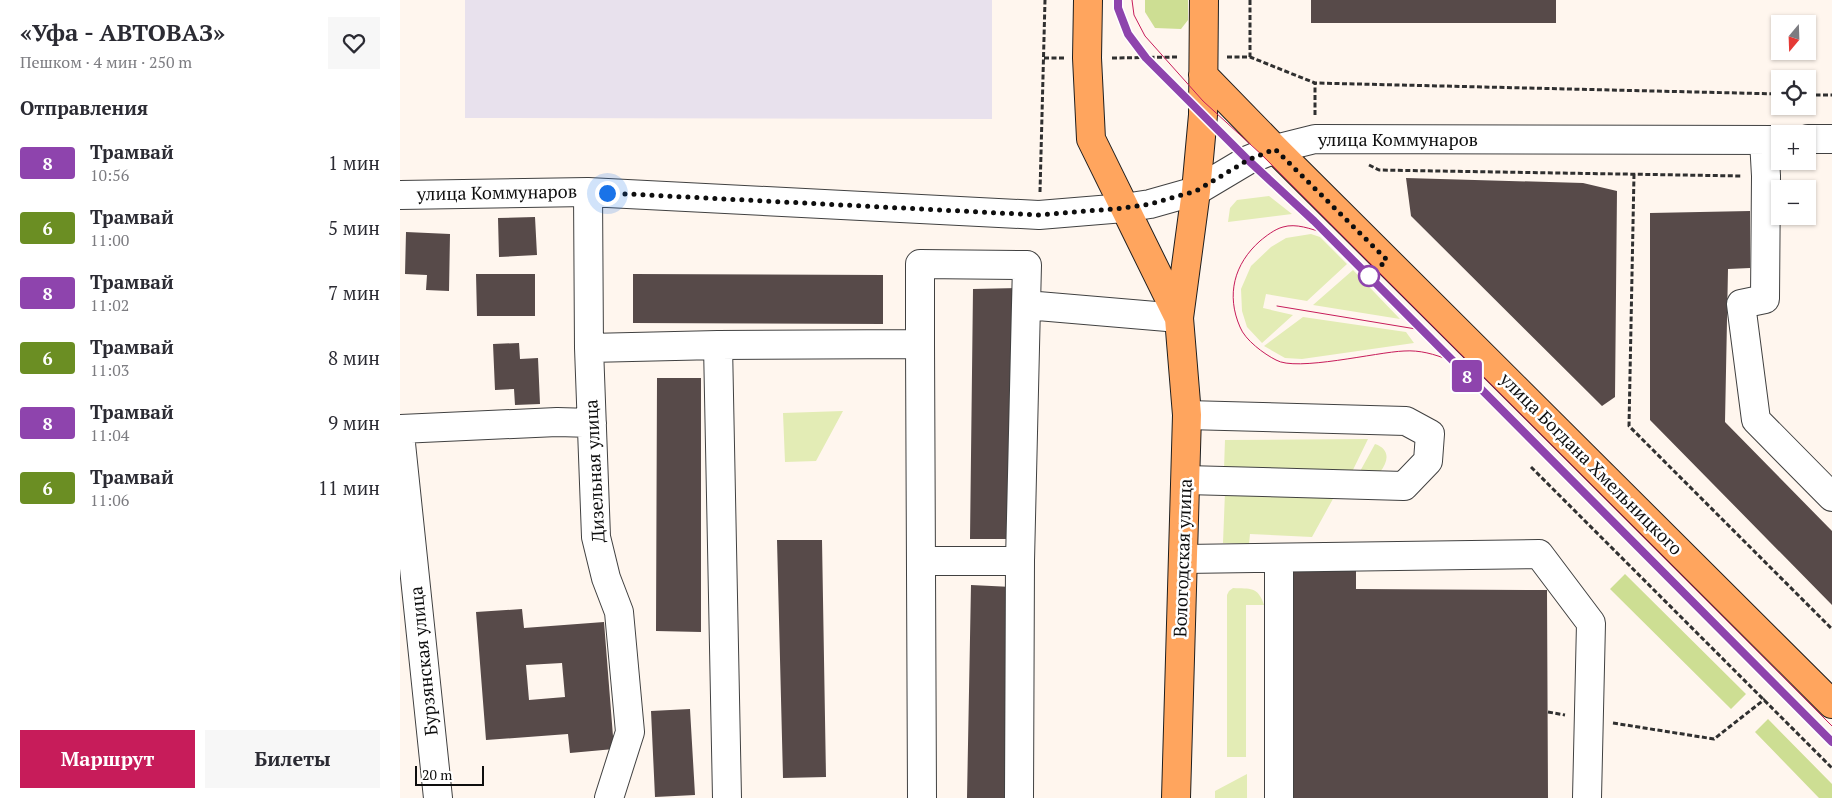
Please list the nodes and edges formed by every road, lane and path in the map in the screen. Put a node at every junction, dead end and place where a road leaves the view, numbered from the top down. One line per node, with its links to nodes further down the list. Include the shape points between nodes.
1 (1045, 0): 6 (path)
2 (1088, 0): 7 (main road, Вологодская улица)
3 (1204, 0): 8 (main road, Вологодская улица)
4 (1250, 0): 5 (path)
5 (1250, 57): 8 (path); 9 (path, via 1315,84)
6 (1044, 58): 7 (path); 24 (path)
7 (1087, 58): 8 (path); 23 (main road, Вологодская улица, via 1091,139)
8 (1203, 66): 16 (main road, улица Богдана Хмельницкого); 20 (main road, Вологодская улица, via 1203,115)
9 (1771, 94)
10 (1816, 94): 11 (path)
11 (1832, 95)
12 (1816, 139): 13 (street)
13 (1832, 139)
14 (1771, 140): 16 (street, улица Коммунаров, via 1315,139)
15 (1771, 146): 19 (street)
16 (1275, 149): 20 (street, улица Коммунаров, via 1248,160); 43 (main road, улица Богдана Хмельницкого)
17 (1379, 170): 18 (path)
18 (1634, 174): 19 (path); 41 (path, via 1629,426)
19 (1766, 176): 36 (street, via 1765,299 1740,304 1756,420)
20 (1196, 191): 23 (street, улица Коммунаров); 26 (main road, Вологодская улица)
21 (588, 192): 22 (street, улица Коммунаров); 24 (street, улица Коммунаров); 29 (street, Дизельная улица)
22 (400, 195)
23 (1124, 208): 24 (street, улица Коммунаров); 26 (main road, Вологодская улица)
24 (1039, 215)
25 (1026, 305): 26 (street); 27 (street, via 1027,265 920,264); 40 (street)
26 (1180, 318): 30 (main road, Вологодская улица)
27 (920, 344): 28 (street); 39 (street)
28 (718, 345): 29 (street); 49 (street)
29 (590, 348): 31 (street, Дизельная улица)
30 (1187, 416): 35 (main road, Вологодская улица); 35 (street, via 1406,421 1430,434 1428,461 1404,486)
31 (592, 423): 32 (street); 48 (street, Дизельная улица, via 596,537 619,612 630,732)
32 (400, 429)
33 (400, 434): 47 (street, Бурзянская улица)
34 (1531, 467): 42 (path)
35 (1186, 480): 38 (main road, Вологодская улица)
36 (1832, 497)
37 (1279, 558): 38 (street); 45 (street, via 1539,554 1591,623); 53 (street)
38 (1184, 559): 52 (main road, Вологодская улица)
39 (921, 561): 40 (street); 50 (street)
40 (1020, 561): 51 (street)
41 (1832, 629)
42 (1765, 699): 45 (path, via 1714,739); 46 (path)
43 (1832, 704)
44 (1548, 712): 45 (path)
45 (1588, 719): 54 (street)
46 (1832, 768)
47 (438, 798)
48 (609, 798)
49 (727, 798)
50 (922, 798)
51 (1018, 798)
52 (1176, 798)
53 (1279, 798)
54 (1587, 798)

